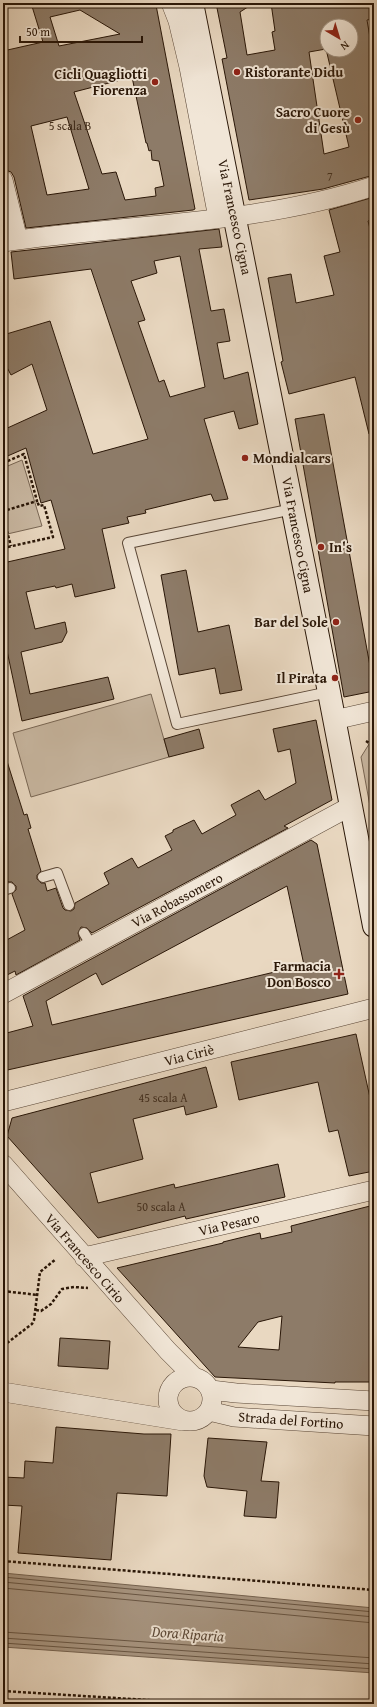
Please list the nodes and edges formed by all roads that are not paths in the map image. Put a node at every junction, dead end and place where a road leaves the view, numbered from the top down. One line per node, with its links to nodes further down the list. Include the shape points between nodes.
1 (171, 3): 5 (street, Via Francesco Cigna, via 178,21)
2 (192, 3): 5 (street, Via Francesco Cigna)
3 (3, 180): 6 (street)
4 (374, 186): 5 (street, via 314,203)
5 (226, 217): 6 (street); 7 (street, Via Francesco Cigna)
6 (10, 241)
7 (293, 509): 8 (street, Via Francesco Cigna); 8 (lane, via 128,543 177,724)
8 (329, 692): 10 (street, Via Francesco Cigna)
9 (374, 711): 10 (street)
10 (334, 720): 11 (street, Via Francesco Cigna)
11 (351, 806): 14 (street, Via Francesco Cigna); 15 (street, Via Robassomero, via 88,940)
12 (43, 877): 13 (lane, via 57,873)
13 (69, 905)
14 (374, 926)
15 (3, 994)
16 (374, 1008): 17 (street, Via Ciriè)
17 (3, 1102)
18 (3, 1164): 20 (street, Via Francesco Cirio)
19 (374, 1190): 20 (street, Via Pesaro)
20 (84, 1257): 21 (street, Via Francesco Cirio)
21 (168, 1351): 22 (street, Via Francesco Cirio); 23 (street)
22 (194, 1377): 23 (street, via 187,1377); 24 (street)
23 (172, 1387): 28 (street); 29 (street, via 168,1405)
24 (211, 1390): 26 (street, Strada del Fortino, via 236,1394); 27 (street, via 212,1405)
25 (3, 1392): 28 (street)
26 (374, 1401)
27 (209, 1411): 29 (street, via 198,1420); 30 (street, Strada del Fortino, via 234,1417)
28 (136, 1414): 29 (street)
29 (183, 1421)
30 (374, 1426)

